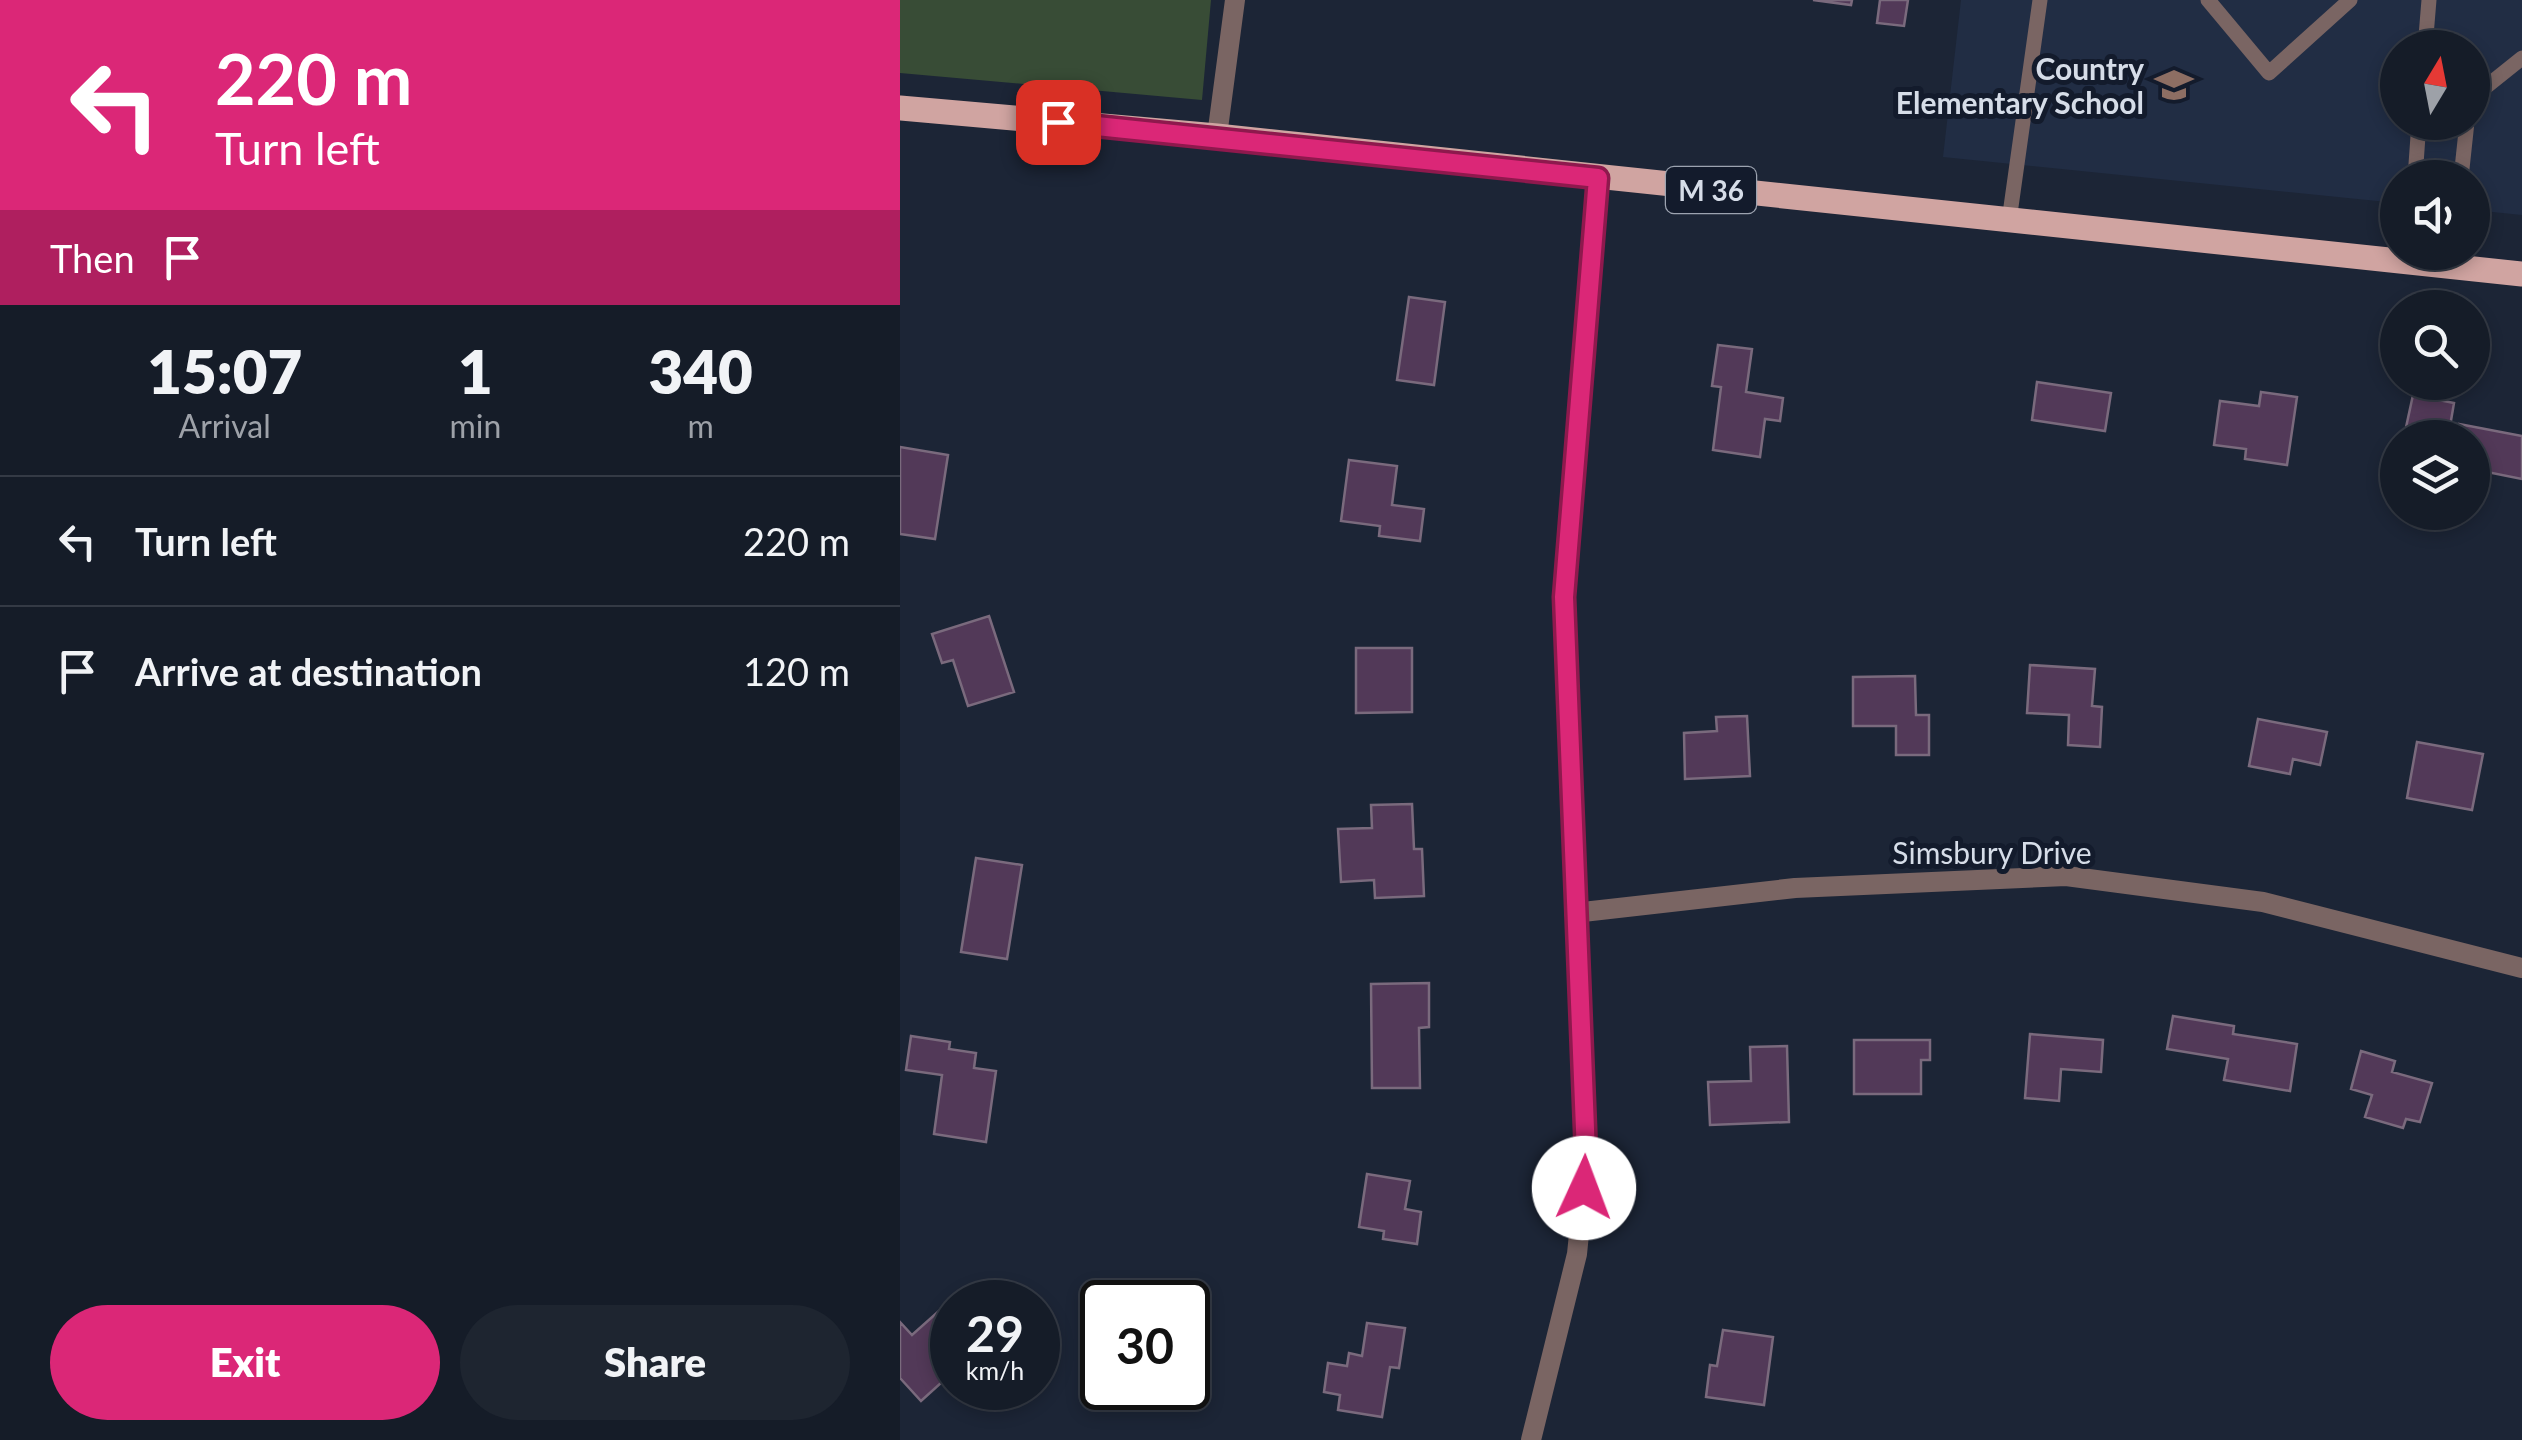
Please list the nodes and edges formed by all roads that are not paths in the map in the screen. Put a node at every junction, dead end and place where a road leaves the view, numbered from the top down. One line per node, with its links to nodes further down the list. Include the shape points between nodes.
1 (1235, 0): 10 (street)
2 (2040, 0): 12 (lane)
3 (2208, 0): 4 (lane, via 2270,74)
4 (2350, 0)
5 (2429, 0): 6 (lane)
6 (2426, 30)
7 (2522, 58): 8 (lane)
8 (2490, 84)
9 (900, 108): 10 (main road, M 36)
10 (1217, 136): 11 (main road, M 36)
11 (1598, 178): 12 (main road, M 36); 16 (street, via 1564,597)
12 (2009, 221): 13 (main road, M 36)
13 (2380, 255)
14 (2490, 267): 15 (main road, M 36)
15 (2522, 274)
16 (1574, 913): 17 (street, Simsbury Drive, via 1796,888 2066,876 2263,902); 18 (street, via 1586,1154 1577,1254)
17 (2522, 968)
18 (1531, 1440)

